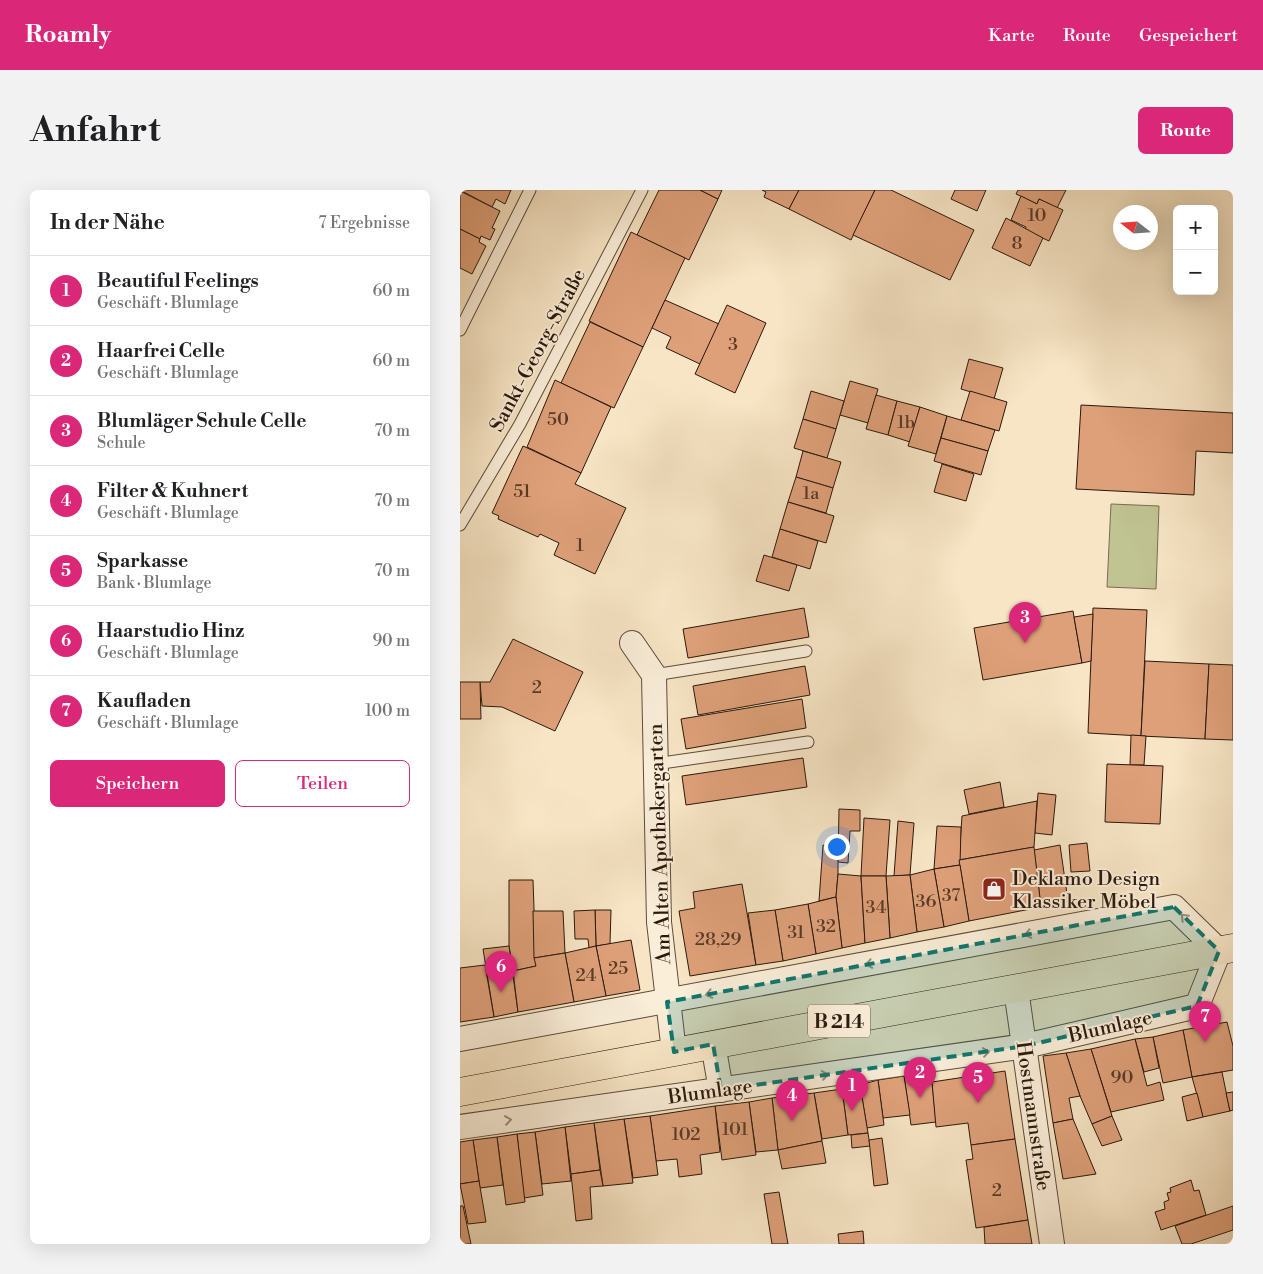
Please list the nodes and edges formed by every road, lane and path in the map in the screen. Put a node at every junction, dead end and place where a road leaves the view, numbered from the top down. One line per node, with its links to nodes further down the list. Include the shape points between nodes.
1 (530, 190): 3 (lane)
2 (642, 190): 4 (lane, Sankt-Georg-Straße, via 520,424)
3 (460, 330)
4 (460, 525)
5 (632, 643): 7 (street)
6 (806, 651): 7 (lane)
7 (654, 675): 9 (street, Am Alten Apothekergarten)
8 (808, 742): 9 (lane)
9 (655, 764): 12 (street, Am Alten Apothekergarten, via 659,922)
10 (1226, 950): 11 (main road, B 214); 12 (street, one-way to 12, via 1174,907); 15 (street, Blumlage, via 1196,1006)
11 (1016, 989): 14 (main road, B 214); 15 (street, Hostmannstraße)
12 (667, 1002): 13 (street); 16 (street, Am Alten Apothekergarten)
13 (460, 1039)
14 (713, 1044): 16 (main road, B 214); 17 (street)
15 (1025, 1046): 17 (street, Blumlage, one-way to 15); 20 (street, Hostmannstraße)
16 (674, 1052): 18 (main road, B 214)
17 (721, 1090): 19 (street, Blumlage, one-way to 17)
18 (460, 1092)
19 (460, 1127)
20 (1052, 1244)

